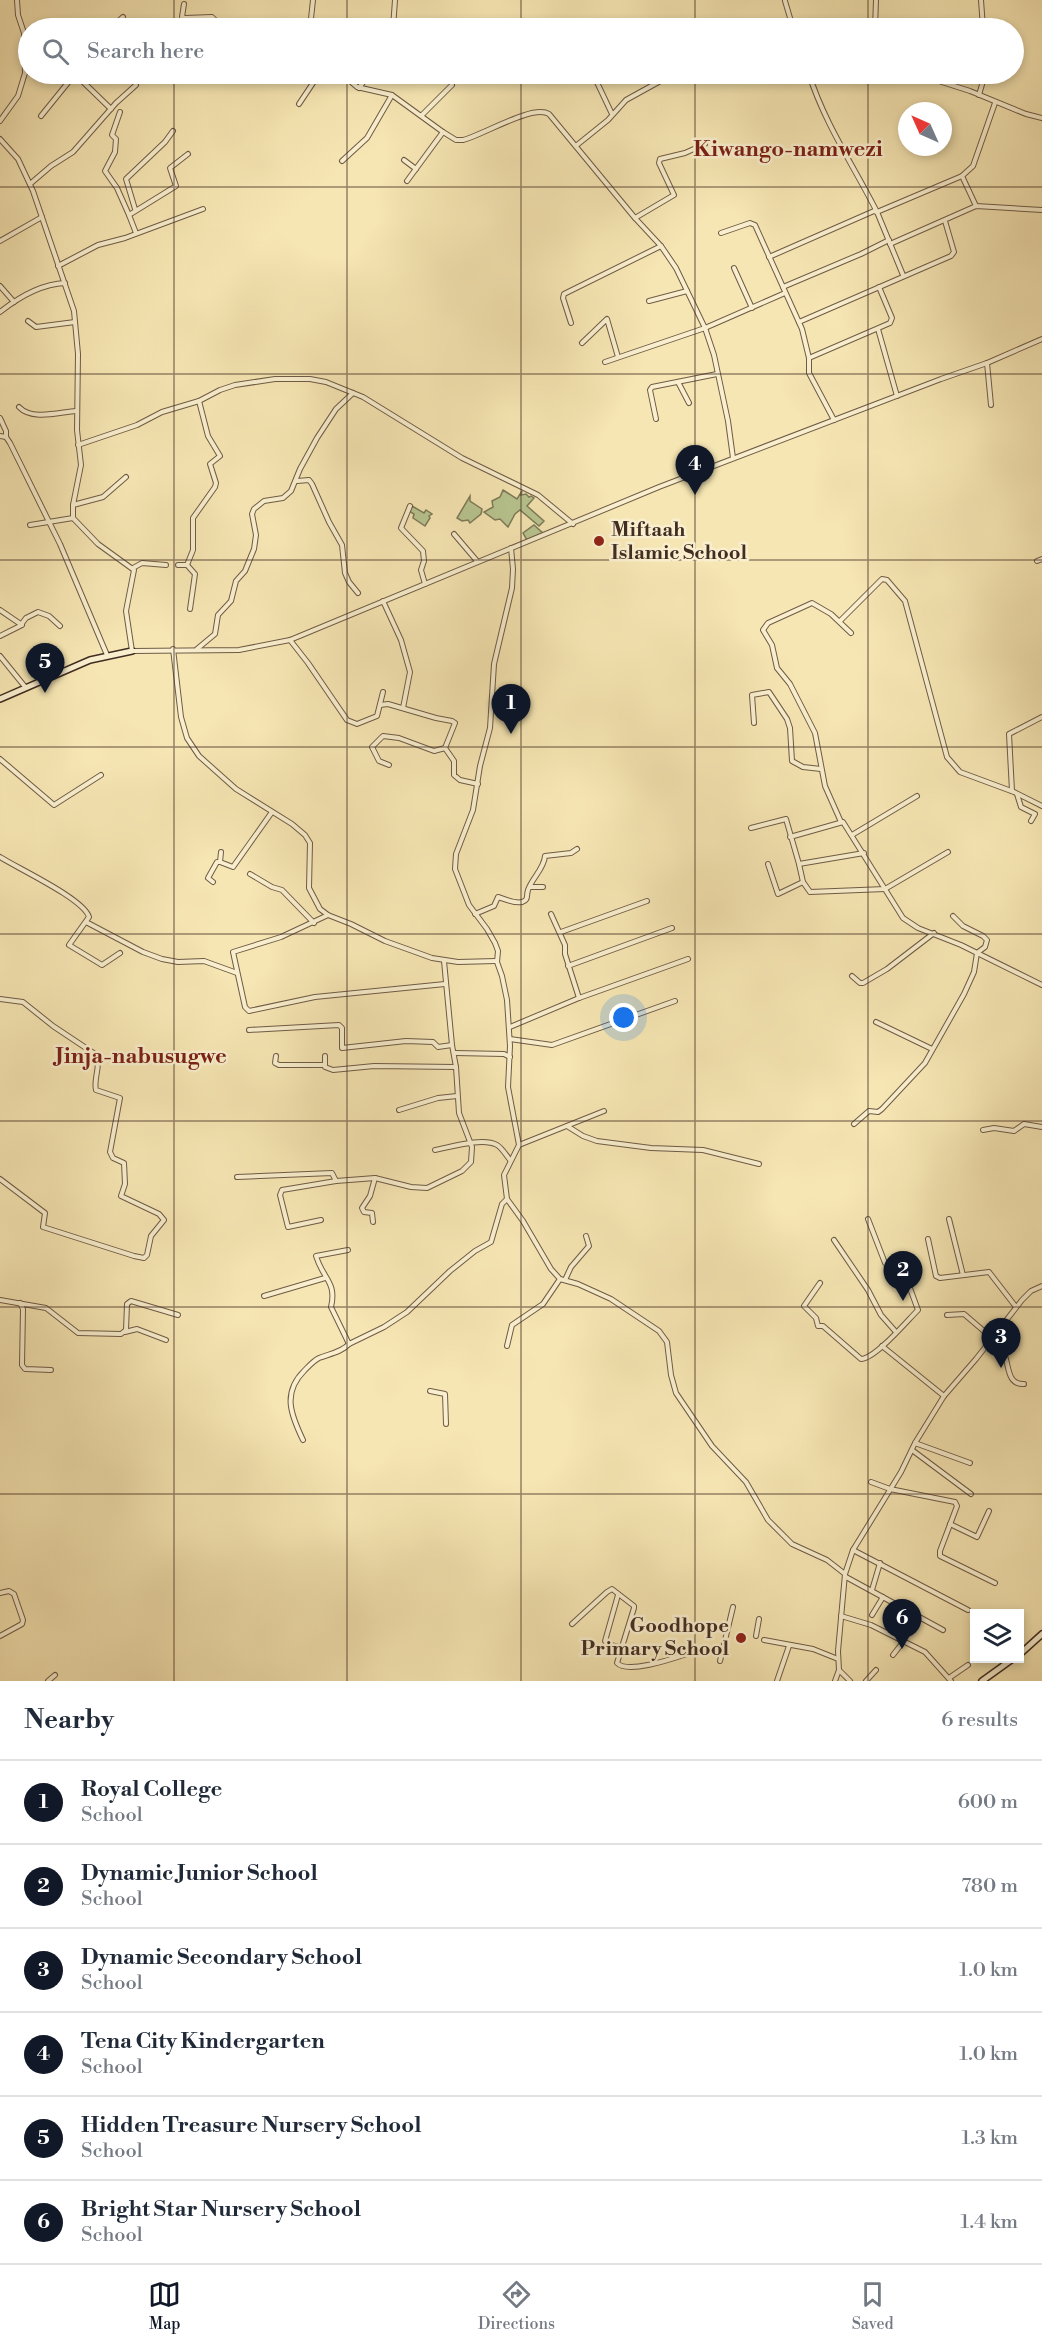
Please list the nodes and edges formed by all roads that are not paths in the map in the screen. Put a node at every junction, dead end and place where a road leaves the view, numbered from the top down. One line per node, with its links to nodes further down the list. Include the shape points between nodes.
1 (17, 0): 8 (street)
2 (313, 0): 12 (street)
3 (395, 0): 13 (street)
4 (876, 0): 15 (street)
5 (981, 0): 16 (street)
6 (785, 1): 14 (street)
7 (184, 4): 9 (street)
8 (19, 18)
9 (185, 18)
10 (185, 18): 11 (street)
11 (213, 18)
12 (311, 18)
13 (394, 18)
14 (790, 18)
15 (875, 18)
16 (982, 18)
17 (22, 84): 41 (street)
18 (67, 84): 38 (street)
19 (85, 84): 35 (street)
20 (312, 84): 34 (street)
21 (354, 84): 30 (street)
22 (362, 84): 30 (street)
23 (598, 84): 37 (street)
24 (654, 84): 37 (street)
25 (813, 84): 58 (street, via 842,150)
26 (951, 84): 32 (street)
27 (982, 84): 32 (street)
28 (136, 85): 35 (street)
29 (452, 85): 39 (street)
30 (359, 88): 31 (street)
31 (392, 95): 39 (street); 49 (street, via 367,138)
32 (979, 95): 33 (street)
33 (995, 103): 40 (street); 51 (street, via 973,166)
34 (299, 104)
35 (111, 109): 53 (street, via 73,152)
36 (120, 111): 59 (street, via 112,135 116,139 115,152 105,171)
37 (612, 114): 46 (street)
38 (41, 116)
39 (422, 116): 43 (street)
40 (1042, 118)
41 (0, 121)
42 (173, 131): 55 (street, via 126,179)
43 (444, 132): 46 (street, via 464,140 543,111); 50 (street)
44 (0, 139): 53 (street, via 18,159)
45 (705, 144): 61 (street, via 660,159 674,195)
46 (577, 145): 61 (street)
47 (188, 154): 55 (street, via 170,168 176,186)
48 (404, 160): 50 (street)
49 (342, 162)
50 (416, 169): 52 (street)
51 (962, 176): 54 (street); 58 (street)
52 (407, 181)
53 (30, 184): 60 (street)
54 (976, 206): 57 (street); 62 (street)
55 (135, 209): 59 (street)
56 (203, 209): 63 (street)
57 (1042, 210)
58 (876, 211): 66 (street); 68 (street)
59 (129, 214): 63 (street)
60 (42, 218): 65 (street); 69 (street)
61 (634, 218): 67 (street)
62 (945, 221): 66 (street); 71 (street, via 953,254)
63 (136, 233): 69 (street, via 98,245)
64 (721, 233): 68 (street, via 753,224)
65 (0, 241)
66 (889, 242): 71 (street); 74 (street)
67 (661, 246): 76 (street); 85 (street, via 564,294)
68 (769, 256): 74 (street)
69 (58, 266): 72 (street)
70 (734, 268): 80 (street)
71 (903, 275): 75 (street)
72 (65, 283): 79 (street, via 33,290); 83 (street)
73 (0, 286): 79 (street)
74 (783, 287): 77 (street)
75 (879, 288): 84 (street); 87 (street, via 892,318)
76 (687, 291): 78 (street); 86 (street)
77 (785, 293): 80 (street); 84 (street)
78 (648, 301)
79 (14, 302): 81 (street)
80 (752, 308): 86 (street)
81 (0, 312)
82 (28, 321): 83 (street, via 36,327)
83 (75, 322): 102 (street)
84 (798, 322): 91 (street)
85 (571, 323)
86 (705, 328): 90 (street); 94 (street)
87 (878, 329): 91 (street); 97 (street)
88 (1042, 339): 93 (street)
89 (582, 343): 90 (street, via 606,319)
90 (618, 357): 92 (street)
91 (808, 358): 105 (street, via 809,373)
92 (605, 362)
93 (987, 363): 97 (street); 100 (street)
94 (717, 374): 95 (street); 109 (street)
95 (678, 382): 99 (street); 104 (street, via 650,388)
96 (353, 393): 98 (street, via 310,379 275,379 227,387); 111 (street, via 316,438); 116 (street, via 462,458 537,495)
97 (897, 396): 105 (street)
98 (199, 401): 108 (street); 123 (street, via 208,436 220,456 210,464 215,487 193,518 193,550)
99 (689, 403)
100 (991, 405)
101 (19, 407): 102 (street, via 34,415)
102 (76, 411): 108 (street)
103 (0, 418): 107 (street)
104 (656, 419)
105 (834, 420): 109 (street)
106 (0, 434): 107 (street)
107 (6, 437): 115 (street)
108 (78, 445): 112 (street, via 81,465)
109 (733, 458): 116 (street)
110 (126, 477): 112 (street, via 103,497)
111 (296, 482): 126 (street, via 306,480 312,484 342,545 345,573); 137 (street, via 285,496 267,500 254,509 254,549 236,581 231,601 218,615 214,634)
112 (73, 505): 114 (street)
113 (410, 506): 125 (street, via 401,528 423,551 421,570)
114 (73, 518): 115 (street); 124 (street, via 98,544)
115 (48, 522): 117 (street); 139 (street)
116 (573, 524): 119 (street)
117 (30, 525)
118 (454, 534): 120 (street)
119 (511, 548): 120 (street); 153 (street, via 512,588 496,652 490,728)
120 (477, 561): 125 (street)
121 (166, 565): 124 (street, via 142,563)
122 (178, 565): 123 (street)
123 (187, 565): 128 (street, via 195,574)
124 (133, 568): 138 (street, via 126,611)
125 (425, 584): 127 (street)
126 (358, 593)
127 (383, 601): 135 (street); 145 (street, via 410,672)
128 (190, 609)
129 (0, 610): 131 (street)
130 (840, 621): 133 (street); 151 (street, via 812,603 763,630 772,645 777,668 790,684 815,733); 154 (street, via 882,579 887,580 904,601 909,615 946,755 960,772)
131 (22, 625): 132 (street, via 38,612); 134 (street)
132 (60, 626)
133 (851, 633)
134 (0, 636)
135 (290, 640): 137 (street, via 239,650); 144 (street, via 347,720 357,724 375,718)
136 (173, 649): 137 (street); 138 (street); 157 (street, via 187,738 199,756 236,789)
137 (197, 650)
138 (132, 651): 139 (street)
139 (107, 655): 141 (street)
140 (0, 656): 141 (street)
141 (26, 688): 143 (street)
142 (383, 692): 144 (street)
143 (0, 699)
144 (380, 705): 145 (street)
145 (403, 708): 148 (street, via 452,721)
146 (1042, 717): 154 (street, via 1009,734)
147 (754, 723): 151 (street, via 752,695 769,692 790,728 792,761)
148 (445, 748): 150 (street, via 434,751 382,736 372,747 379,761); 153 (street, via 454,761 454,775)
149 (0, 759): 152 (street, via 54,805)
150 (389, 765)
151 (821, 769): 159 (street)
152 (100, 775)
153 (478, 784): 178 (street, via 455,868)
154 (1015, 793): 156 (street); 158 (street, via 1021,807 1035,814)
155 (917, 796): 161 (street)
156 (1042, 806)
157 (272, 812): 168 (street, via 233,867); 180 (street, via 308,839 309,888 315,902)
158 (1031, 821)
159 (841, 822): 161 (street); 162 (street)
160 (751, 828): 162 (street, via 785,818)
161 (852, 835): 166 (street)
162 (790, 837): 170 (street)
163 (577, 849): 174 (street, via 545,856)
164 (221, 852): 168 (street)
165 (948, 852): 176 (street)
166 (864, 853): 170 (street); 176 (street)
167 (0, 857): 182 (street, via 75,900 87,911)
168 (220, 862): 172 (street, via 208,878)
169 (768, 864): 173 (street, via 778,894)
170 (799, 864): 173 (street)
171 (250, 874): 183 (street, via 282,890)
172 (213, 882)
173 (803, 882): 176 (street, via 810,892)
174 (530, 887): 175 (street); 178 (street, via 524,902 498,897 494,906)
175 (543, 887)
176 (885, 889): 186 (street, via 903,918)
177 (647, 901): 185 (street)
178 (475, 914): 191 (street, via 495,943)
179 (551, 914): 185 (street)
180 (328, 915): 183 (street); 190 (street)
181 (953, 916): 188 (street, via 987,940)
182 (86, 922): 187 (street, via 69,945 102,965); 193 (street, via 152,955 178,962 204,961)
183 (314, 923): 193 (street, via 236,950 233,952)
184 (672, 928): 192 (street)
185 (561, 932): 192 (street)
186 (934, 933): 188 (street); 194 (street, via 863,983)
187 (120, 953)
188 (977, 953): 196 (street); 205 (street, via 964,994)
189 (688, 959): 197 (street)
190 (444, 961): 191 (street); 195 (street)
191 (497, 962): 201 (street)
192 (568, 966): 197 (street)
193 (237, 973): 195 (street, via 249,1011 315,997)
194 (852, 976)
195 (445, 984): 204 (street)
196 (1042, 985)
197 (579, 998): 201 (street)
198 (0, 999): 226 (street, via 23,1002 95,1054 96,1090 120,1098 110,1152 124,1163 121,1196 164,1220 151,1236 147,1255 134,1256 43,1227 45,1214)
199 (675, 1001): 203 (street, via 552,1045)
200 (876, 1022): 205 (street)
201 (510, 1027): 203 (street)
202 (249, 1030): 204 (street, via 339,1026 342,1048 406,1041 433,1042 438,1047)
203 (510, 1039): 209 (street)
204 (452, 1045): 206 (street)
205 (932, 1050): 215 (street, via 925,1063 882,1109 869,1111)
206 (454, 1053): 209 (street); 211 (street)
207 (276, 1056): 210 (street, via 275,1063 279,1065)
208 (325, 1056): 210 (street)
209 (510, 1057): 220 (street, via 508,1087)
210 (324, 1065): 211 (street, via 333,1070)
211 (456, 1067): 212 (street)
212 (457, 1096): 213 (street); 219 (street)
213 (399, 1110)
214 (604, 1112): 216 (street)
215 (854, 1124)
216 (567, 1126): 220 (street); 223 (street, via 597,1141 703,1150)
217 (1042, 1127): 218 (street, via 1024,1124 1014,1131)
218 (983, 1130)
219 (470, 1144): 221 (street); 222 (street, via 490,1142 499,1146); 225 (street, via 470,1163 427,1188)
220 (519, 1145): 222 (street)
221 (435, 1150)
222 (510, 1160): 228 (street, via 504,1179)
223 (759, 1164)
224 (237, 1177): 227 (street, via 332,1173)
225 (375, 1178): 227 (street); 232 (street, via 362,1208 372,1213)
226 (0, 1179)
227 (336, 1181): 231 (street, via 282,1190 280,1195 288,1227)
228 (507, 1199): 239 (street); 252 (street, via 491,1242 450,1271 407,1312)
229 (868, 1219): 249 (street, via 885,1263 890,1266 900,1262 918,1310)
230 (950, 1219): 237 (street)
231 (321, 1220)
232 (373, 1222)
233 (586, 1236): 239 (street, via 589,1246)
234 (928, 1239): 237 (street, via 936,1276)
235 (834, 1240): 249 (street)
236 (348, 1250): 238 (street, via 316,1255)
237 (963, 1275): 245 (street, via 988,1272)
238 (325, 1278): 242 (street); 252 (street, via 333,1290 332,1310)
239 (562, 1280): 253 (street, via 543,1304 512,1325); 271 (street, via 611,1299 659,1331 667,1342 676,1393 712,1446 746,1482 768,1520 792,1544 835,1564)
240 (820, 1283): 254 (street, via 803,1305 816,1318 818,1326 823,1326 861,1359 870,1357)
241 (1042, 1286): 245 (street, via 1031,1291)
242 (264, 1296)
243 (0, 1300): 244 (street)
244 (20, 1302): 248 (street, via 46,1308 78,1333); 255 (street, via 22,1365)
245 (1016, 1307): 250 (street)
246 (178, 1315): 248 (street, via 129,1302)
247 (947, 1315): 250 (street, via 964,1314)
248 (124, 1332): 251 (street, via 137,1329)
249 (896, 1332): 254 (street)
250 (991, 1339): 256 (street, via 1002,1348 1014,1380); 258 (street)
251 (166, 1340)
252 (349, 1344): 260 (street, via 314,1361 296,1381 289,1402)
253 (507, 1346)
254 (882, 1346): 258 (street)
255 (51, 1370)
256 (1024, 1384)
257 (430, 1391): 259 (street, via 445,1394)
258 (944, 1396): 261 (street)
259 (446, 1424)
260 (303, 1440)
261 (915, 1443): 262 (street); 263 (street)
262 (912, 1450): 265 (street); 266 (street)
263 (970, 1462)
264 (871, 1482): 265 (street)
265 (890, 1489): 268 (street, via 953,1500 957,1506); 269 (street)
266 (971, 1494)
267 (989, 1511): 268 (street, via 977,1537)
268 (950, 1524): 272 (street, via 940,1556)
269 (853, 1550): 270 (street); 271 (street)
270 (880, 1563): 273 (street); 278 (street)
271 (845, 1576): 273 (street); 280 (street)
272 (995, 1583)
273 (872, 1590): 276 (street)
274 (0, 1593): 285 (street, via 14,1594 23,1620)
275 (618, 1595): 282 (street, via 609,1590); 290 (street, via 634,1605); 290 (street, via 605,1641)
276 (884, 1597): 279 (street); 283 (street)
277 (733, 1607): 295 (street)
278 (968, 1610)
279 (872, 1615)
280 (841, 1616): 288 (street, via 872,1625); 294 (street)
281 (759, 1619): 286 (street)
282 (572, 1624)
283 (943, 1630)
284 (1042, 1634): 291 (street)
285 (0, 1636)
286 (756, 1636)
287 (764, 1640): 289 (street)
288 (904, 1641): 293 (street); 301 (street, via 925,1652)
289 (789, 1646): 294 (street, via 813,1649); 303 (street)
290 (622, 1648): 292 (street, via 617,1663 623,1668)
291 (1024, 1650)
292 (693, 1652)
293 (893, 1655)
294 (837, 1659): 298 (street)
295 (720, 1661)
296 (1008, 1663): 307 (street)
297 (968, 1665): 301 (street)
298 (839, 1670): 304 (street); 305 (street)
299 (876, 1670): 306 (street)
300 (55, 1675): 302 (street)
301 (950, 1680)
302 (48, 1681)
303 (777, 1681)
304 (836, 1681)
305 (850, 1681)
306 (866, 1681)
307 (982, 1681)

